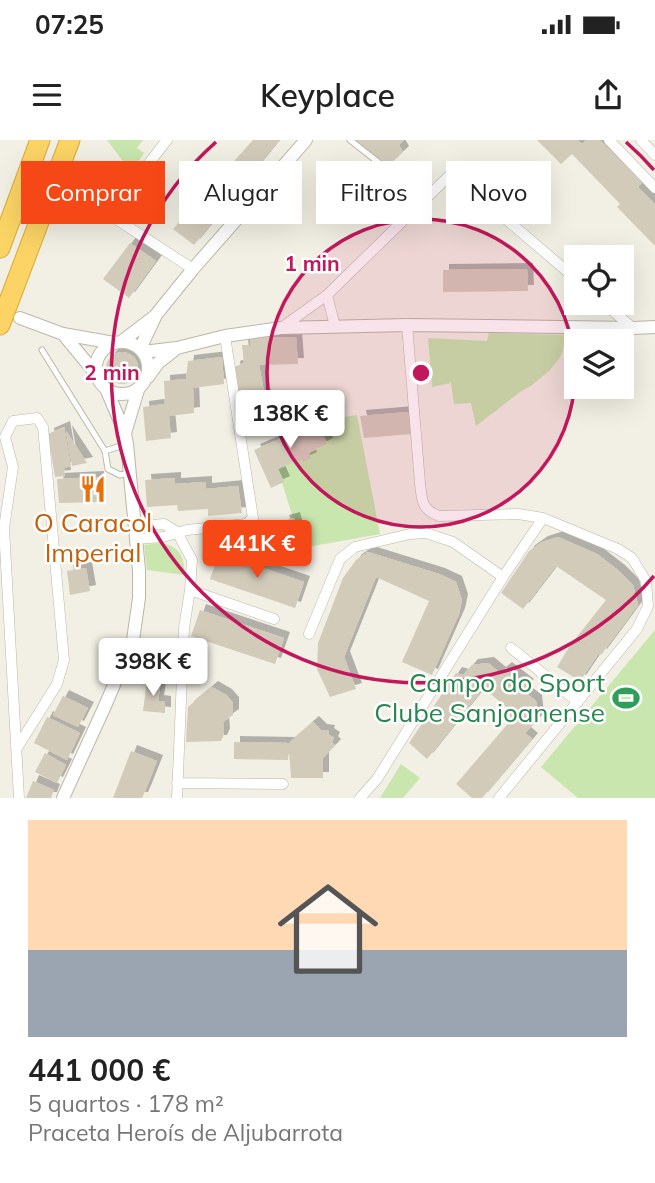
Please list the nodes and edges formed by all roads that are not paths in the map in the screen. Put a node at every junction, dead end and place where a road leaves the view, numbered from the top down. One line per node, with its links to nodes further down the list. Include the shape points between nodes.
1 (40, 140): 13 (highway)
2 (70, 140): 20 (highway)
3 (167, 140): 14 (street, via 114,208 116,219)
4 (306, 140): 14 (street)
5 (350, 140): 9 (lane)
6 (609, 140): 11 (street)
7 (641, 140): 8 (street)
8 (655, 155)
9 (377, 161)
10 (446, 179): 16 (street)
11 (655, 188)
12 (512, 224): 15 (street)
13 (0, 248)
14 (193, 269): 19 (street)
15 (564, 269)
16 (327, 295): 22 (street); 24 (street)
17 (617, 315): 25 (street)
18 (20, 318): 26 (street)
19 (154, 320): 28 (street); 29 (street, via 155,342); 31 (street)
20 (0, 325)
21 (407, 325): 22 (street); 25 (street); 38 (street, via 422,502 429,512)
22 (335, 326): 24 (street)
23 (655, 327): 25 (street)
24 (281, 328): 27 (street)
25 (633, 328)
26 (63, 334): 28 (street); 32 (street)
27 (225, 336): 29 (street); 39 (street, via 250,521)
28 (118, 343): 31 (street); 32 (street, via 101,352)
29 (173, 348): 31 (street); 33 (street)
30 (42, 350): 36 (lane)
31 (141, 351): 33 (street, via 148,368)
32 (96, 374): 34 (street)
33 (141, 387): 34 (street, via 122,395); 35 (street)
34 (107, 391): 35 (street)
35 (126, 438): 36 (lane); 37 (street)
36 (105, 451): 37 (lane, via 107,469 120,475)
37 (130, 473): 40 (street)
38 (543, 518): 41 (street); 46 (street, via 618,549 632,558 646,581 648,606 637,629)
39 (177, 532): 40 (street, via 163,537); 42 (street, via 192,560)
40 (136, 533): 51 (street, via 139,598 133,640)
41 (503, 578): 44 (street, via 453,542 426,533 355,547 340,559); 53 (street, via 377,779)
42 (190, 590): 43 (street); 48 (street)
43 (274, 619)
44 (309, 634)
45 (511, 648): 46 (street)
46 (578, 702): 54 (street)
47 (17, 748): 47 (street, via 4,528 13,467 5,437 13,421 37,418 43,427 64,660 57,684); 50 (street)
48 (177, 783): 49 (street); 52 (street)
49 (283, 784)
50 (19, 798)
51 (63, 798)
52 (177, 798)
53 (360, 798)
54 (499, 798)

